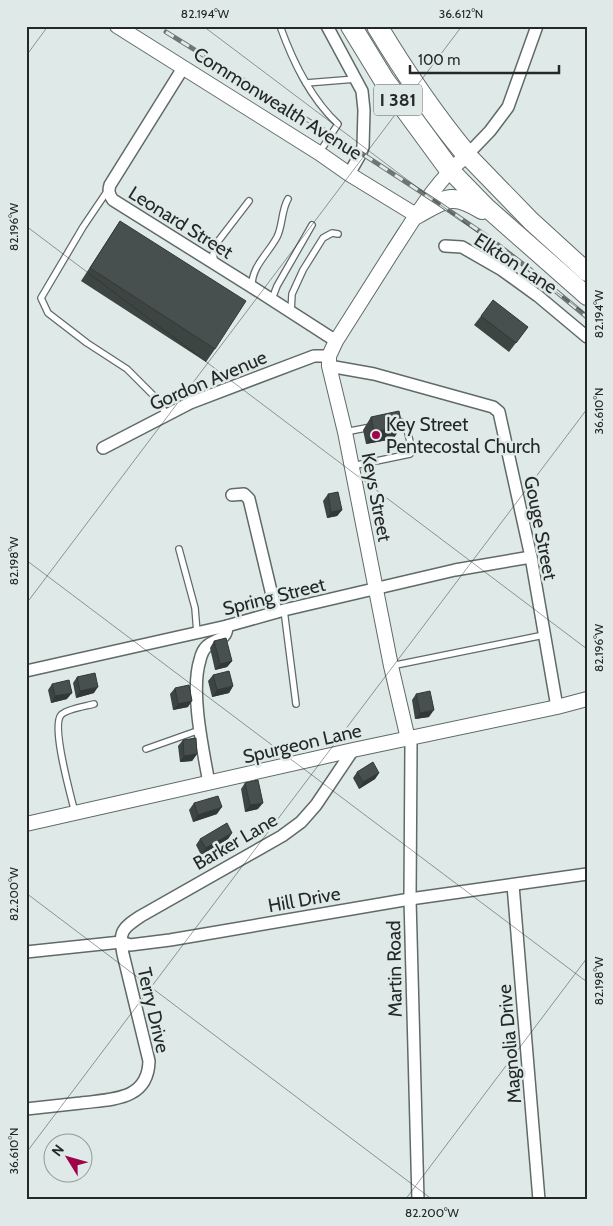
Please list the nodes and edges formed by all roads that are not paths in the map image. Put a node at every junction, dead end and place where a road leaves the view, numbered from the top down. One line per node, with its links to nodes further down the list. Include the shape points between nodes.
1 (280, 26): 9 (lane)
2 (327, 26): 8 (street)
3 (351, 26): 12 (highway, I 381, via 389,87)
4 (377, 26): 11 (highway, I 381, via 425,101)
5 (537, 26): 11 (street, via 508,108)
6 (124, 28): 7 (street, Commonwealth Avenue)
7 (183, 68): 10 (street, Commonwealth Avenue); 14 (street, Leonard Street)
8 (357, 79): 9 (lane); 13 (street, via 364,110 363,146)
9 (306, 83): 10 (lane, via 338,124)
10 (319, 153): 13 (street, Commonwealth Avenue)
11 (467, 154): 12 (street); 22 (highway, via 498,189)
12 (450, 170): 17 (street); 19 (highway)
13 (349, 174): 17 (street, Commonwealth Avenue)
14 (109, 188): 23 (street, Leonard Street, via 113,200); 33 (lane, via 41,298 48,313 127,369 158,400)
15 (288, 199): 26 (lane, via 277,237 254,272)
16 (249, 201): 23 (lane, via 216,244)
17 (416, 215): 19 (highway, via 443,200 456,198); 31 (street)
18 (312, 225): 28 (lane)
19 (507, 226): 24 (highway)
20 (338, 234): 29 (lane, via 332,233 323,238 303,270 292,294)
21 (445, 246): 30 (street, Elkton Lane, via 462,247 502,270)
22 (564, 252): 24 (highway); 25 (highway)
23 (215, 263): 26 (street, Leonard Street)
24 (552, 267): 27 (highway)
25 (587, 272)
26 (252, 287): 28 (street, Leonard Street)
27 (587, 296)
28 (272, 299): 29 (street, Leonard Street)
29 (291, 312): 31 (street, Leonard Street)
30 (587, 337)
31 (336, 341): 32 (street)
32 (329, 361): 33 (street, Gordon Avenue, via 319,355 309,358); 36 (street, Keys Street); 41 (street, Gouge Street, via 496,408)
33 (166, 414): 37 (street, Gordon Avenue)
34 (390, 423): 38 (lane, via 399,421 406,425 412,450 410,454)
35 (381, 425): 36 (lane)
36 (345, 432): 38 (street, Keys Street)
37 (103, 448)
38 (352, 466): 42 (street, Keys Street)
39 (232, 495): 43 (street, via 244,494 248,499)
40 (179, 549): 45 (lane, via 194,600)
41 (530, 557): 42 (street, Spring Street, via 455,570); 46 (street, Gouge Street)
42 (376, 589): 43 (street, Spring Street); 47 (street, Keys Street)
43 (280, 611): 44 (street, Spring Street); 51 (lane)
44 (227, 626): 45 (street, Spring Street); 53 (street, via 224,637 204,650 196,673)
45 (197, 633): 48 (street, Spring Street)
46 (544, 635): 47 (lane); 52 (street, Gouge Street)
47 (391, 666): 54 (street, Keys Street)
48 (26, 671)
49 (587, 699): 52 (street, Spurgeon Lane)
50 (94, 704): 58 (lane, via 64,712 59,719 59,743)
51 (296, 704)
52 (557, 707): 54 (street, Spurgeon Lane)
53 (200, 732): 55 (lane); 57 (street)
54 (408, 739): 56 (street, Spurgeon Lane); 62 (street, Martin Road, via 411,745)
55 (146, 749)
56 (353, 750): 57 (street, Spurgeon Lane); 63 (street, Barker Lane, via 316,806 301,822 141,916 126,926)
57 (209, 783): 58 (street, Spurgeon Lane)
58 (75, 813): 59 (street, Spurgeon Lane)
59 (26, 824)
60 (587, 874): 61 (street, Hill Drive)
61 (513, 885): 62 (street, Hill Drive); 67 (street, Magnolia Drive)
62 (410, 899): 63 (street, Hill Drive, via 170,940 130,945); 66 (street, Martin Road)
63 (120, 942): 64 (street, Hill Drive); 65 (street, Terry Drive, via 148,1053 145,1081 134,1092 120,1098)
64 (26, 952)
65 (26, 1109)
66 (418, 1200)
67 (539, 1200)

